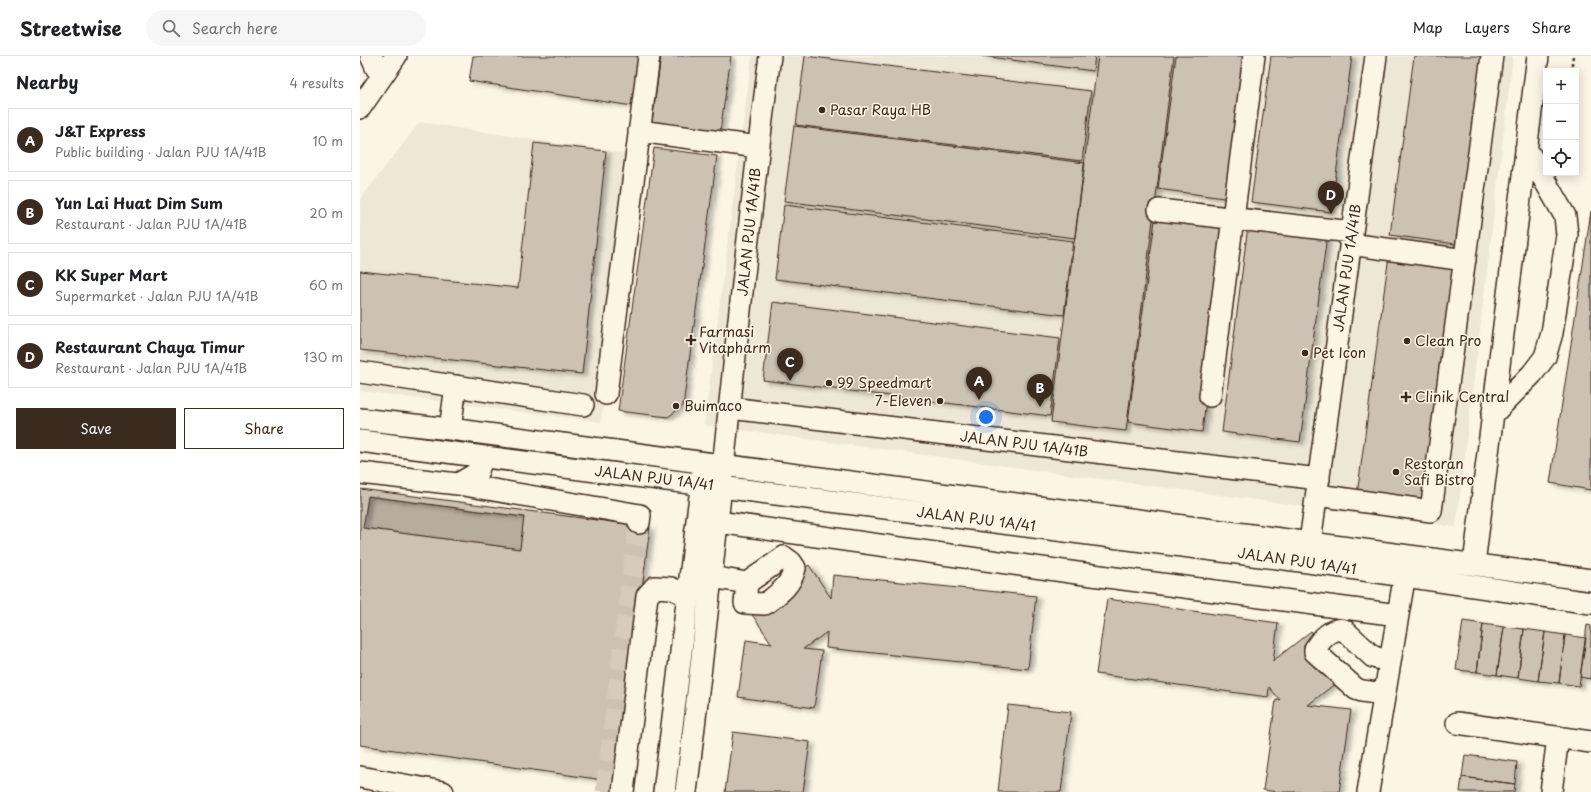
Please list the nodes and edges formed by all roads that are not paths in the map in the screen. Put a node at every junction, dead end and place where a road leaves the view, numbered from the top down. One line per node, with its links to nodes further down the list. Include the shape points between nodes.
1 (396, 56): 10 (street)
2 (649, 56): 11 (street)
3 (770, 56): 12 (street, JALAN PJU 1A/41B)
4 (1254, 56): 15 (street)
5 (1376, 56): 16 (street, JALAN PJU 1A/41B)
6 (1492, 56): 17 (street)
7 (1538, 56): 13 (street)
8 (379, 60): 9 (street)
9 (360, 89)
10 (360, 108)
11 (639, 131): 12 (street); 20 (street)
12 (758, 146): 23 (street, JALAN PJU 1A/41B)
13 (1526, 148): 24 (street); 24 (street, via 1565,216 1567,235 1552,333 1545,357)
14 (1159, 210): 15 (street)
15 (1233, 219): 16 (street); 21 (street)
16 (1351, 238): 17 (street); 34 (street, JALAN PJU 1A/41B)
17 (1465, 260): 34 (street, via 1431,511)
18 (360, 372): 19 (street)
19 (456, 386): 22 (street); 26 (street)
20 (606, 394)
21 (1210, 396)
22 (584, 405)
23 (730, 408): 29 (street, JALAN PJU 1A/41B); 34 (street, JALAN PJU 1A/41B)
24 (1492, 415): 40 (street)
25 (360, 419): 26 (street, JALAN PJU 1A/41)
26 (450, 429): 29 (street, JALAN PJU 1A/41)
27 (360, 441): 28 (street, JALAN PJU 1A/41)
28 (483, 457): 31 (street, via 477,473); 32 (street, JALAN PJU 1A/41)
29 (713, 464): 32 (street); 33 (street); 38 (street, JALAN PJU 1A/41)
30 (360, 473): 31 (street)
31 (458, 484): 37 (street, via 640,514)
32 (701, 484): 33 (street, JALAN PJU 1A/41); 35 (street)
33 (721, 487): 36 (street); 38 (street, JALAN PJU 1A/41)
34 (1318, 487): 38 (street, JALAN PJU 1A/41B)
35 (697, 519): 36 (street); 45 (street)
36 (718, 522): 42 (street); 47 (street)
37 (639, 523)
38 (1309, 552): 39 (street, JALAN PJU 1A/41); 41 (street, JALAN PJU 1A/41)
39 (1408, 555): 40 (street, JALAN PJU 1A/41); 41 (street)
40 (1474, 564): 43 (street, JALAN PJU 1A/41)
41 (1405, 576): 46 (street, JALAN PJU 1A/41); 47 (street)
42 (711, 577): 44 (street); 58 (street)
43 (1591, 580)
44 (747, 583)
45 (688, 596): 56 (street, via 671,588 655,587 647,596); 57 (street)
46 (1591, 603)
47 (1398, 615): 48 (street)
48 (1390, 661): 49 (street); 49 (street, via 1373,657 1344,630 1339,629 1334,630 1315,648 1315,652 1356,688)
49 (1384, 694): 59 (street)
50 (1457, 723): 51 (street)
51 (1558, 737): 52 (street); 60 (street)
52 (1591, 742)
53 (360, 777): 54 (street)
54 (415, 789): 55 (street)
55 (443, 792)
56 (623, 792)
57 (664, 792)
58 (686, 792)
59 (1368, 792)
60 (1551, 792)

